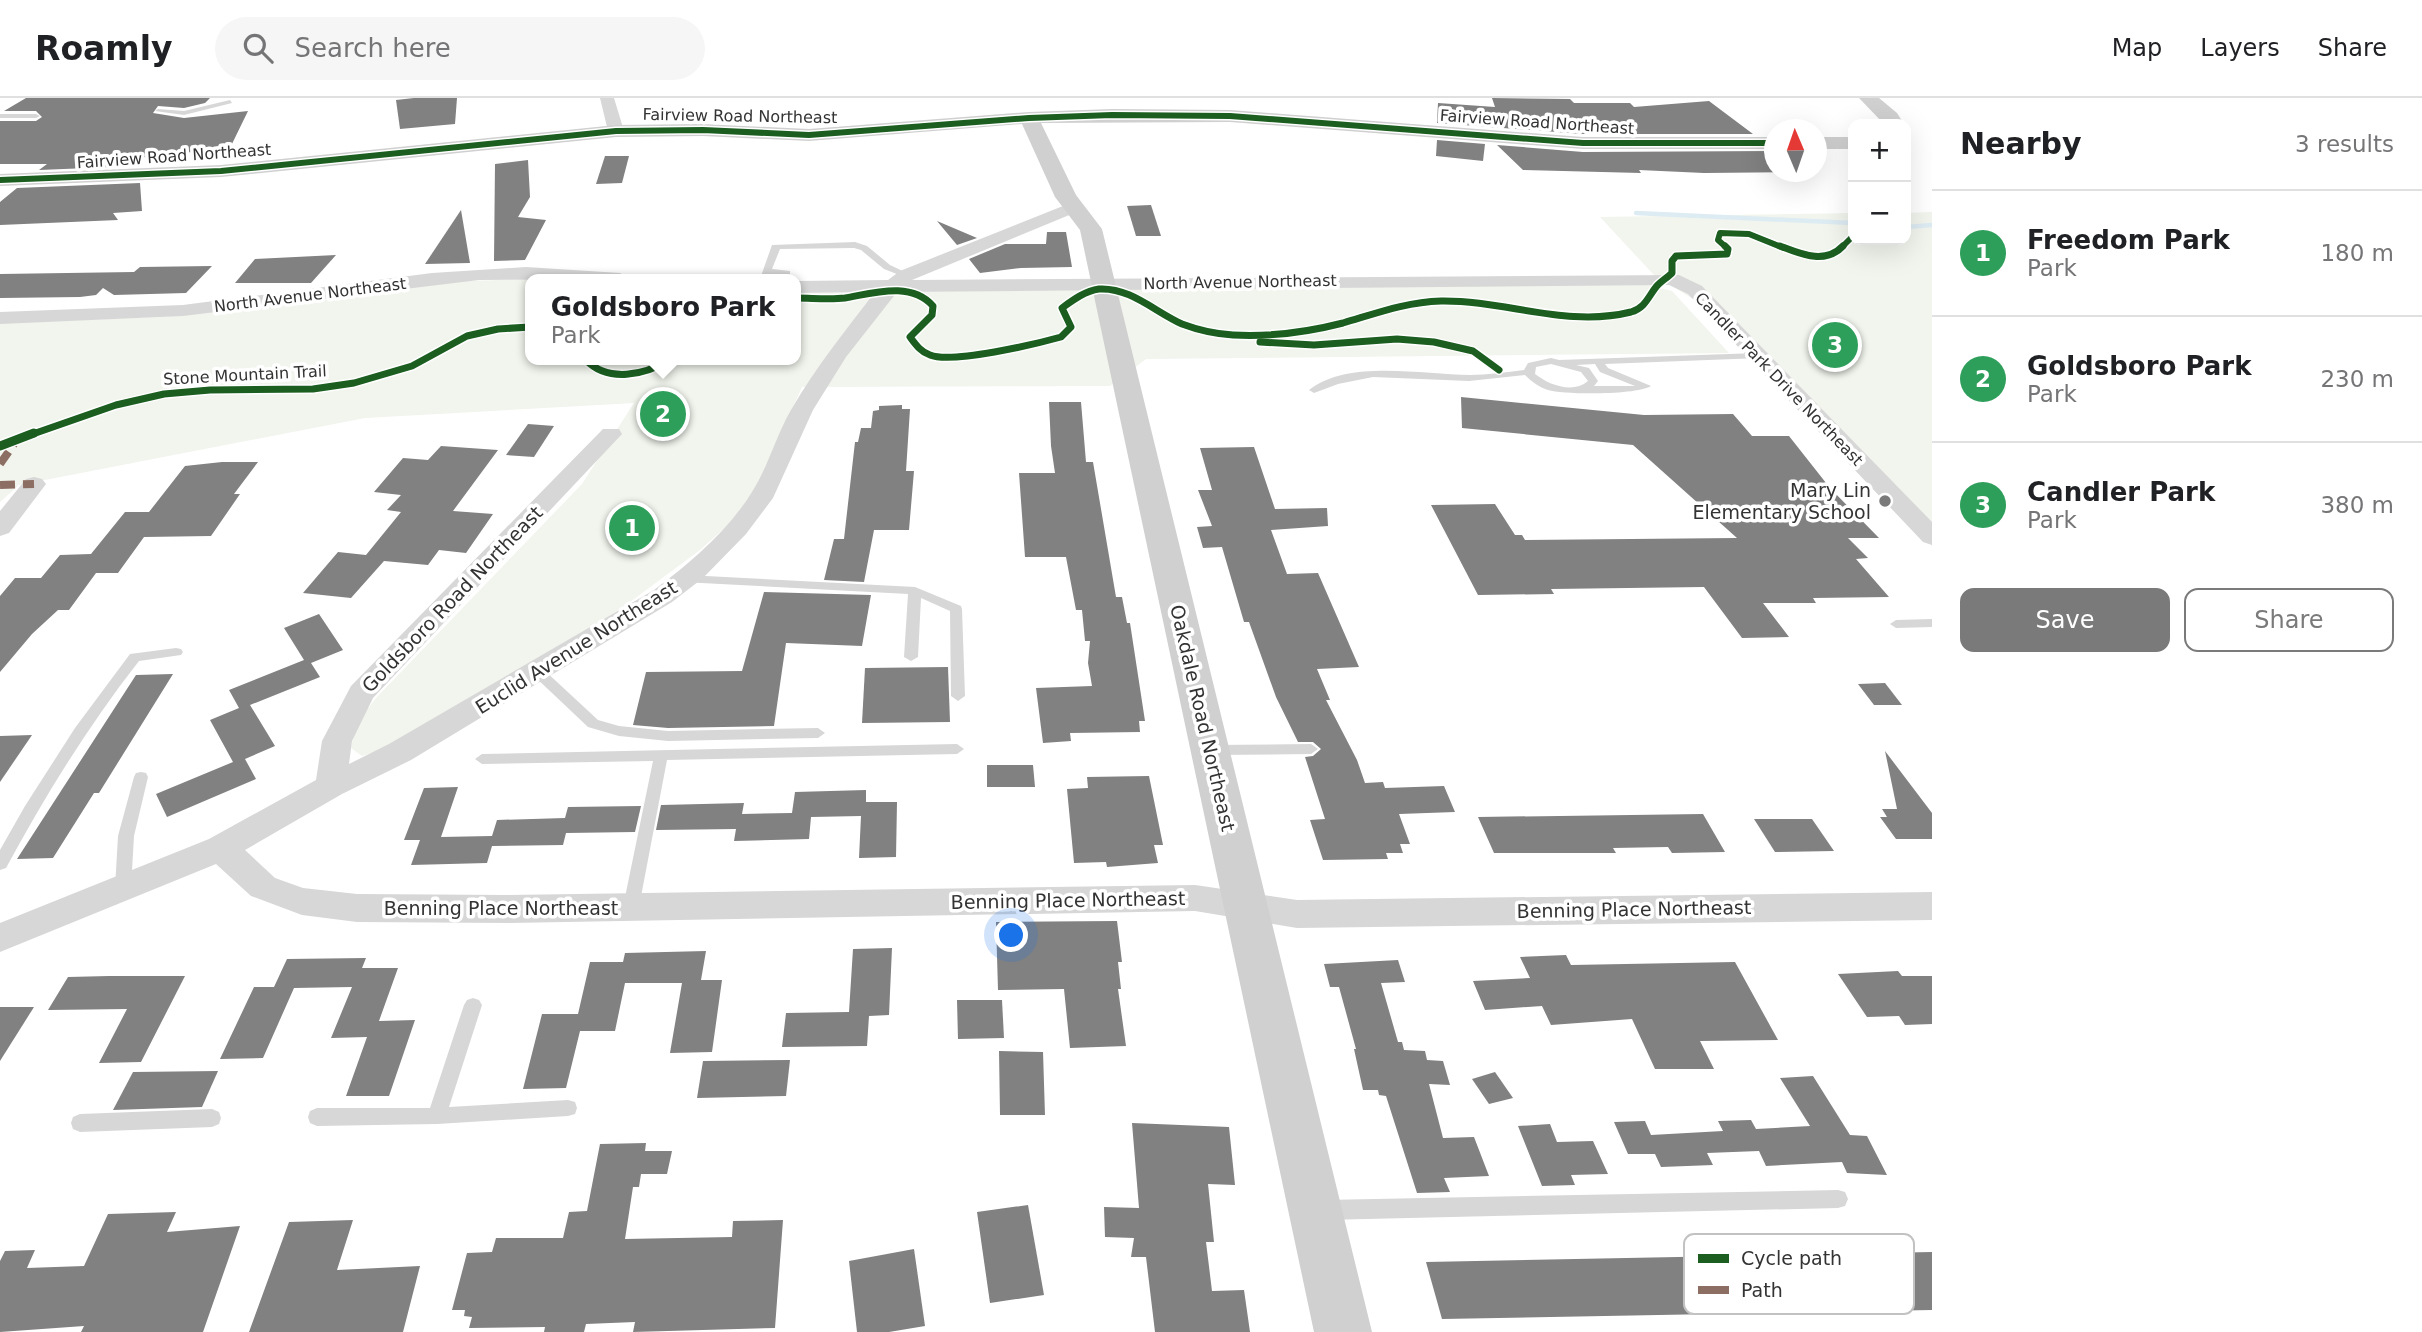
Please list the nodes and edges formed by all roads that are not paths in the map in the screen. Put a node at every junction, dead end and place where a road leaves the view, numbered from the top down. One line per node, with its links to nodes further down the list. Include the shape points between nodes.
1 (607, 98): 11 (street)
2 (1868, 98): 10 (street)
3 (230, 102): 4 (lane)
4 (219, 105): 5 (lane); 6 (lane, via 184,113)
5 (169, 108)
6 (158, 111)
7 (1044, 111): 11 (street, Fairview Road Northeast, via 816,135); 14 (street, Fairview Road Northeast, via 1230,116 1583,143); 16 (street, Oakdale Road Northeast)
8 (0, 116): 9 (lane)
9 (36, 116)
10 (1891, 119)
11 (615, 131): 15 (street, Fairview Road Northeast, via 231,170)
12 (1827, 143): 13 (street)
13 (1848, 143)
14 (1764, 144)
15 (0, 180)
16 (1073, 208): 19 (street, Euclid Avenue Northeast); 21 (street, Oakdale Road Northeast, via 1091,229)
17 (765, 274): 19 (lane, via 775,247 855,245)
18 (525, 275): 23 (street, North Avenue Northeast, via 457,277 178,310)
19 (900, 280): 21 (street, North Avenue Northeast); 22 (street, North Avenue Northeast); 34 (street, Euclid Avenue Northeast, via 837,355 802,410 764,493 737,529)
20 (1683, 283): 21 (street, North Avenue Northeast, via 1662,277); 24 (street, Candler Park Drive Northeast)
21 (1102, 284): 45 (street, Oakdale Road Northeast)
22 (801, 287)
23 (0, 318)
24 (1757, 356): 25 (lane); 33 (street, Candler Park Drive Northeast)
25 (1598, 360): 26 (lane); 28 (lane, via 1604,370 1646,386)
26 (1563, 362): 27 (lane, via 1540,362); 28 (lane, via 1591,376 1593,381)
27 (1529, 372): 28 (lane, via 1545,386); 29 (lane, via 1471,378 1367,373)
28 (1583, 389)
29 (1314, 390)
30 (611, 434): 49 (street, Goldsboro Road Northeast, via 361,693 337,741)
31 (34, 484): 32 (street)
32 (0, 528)
33 (1932, 537)
34 (686, 579): 35 (lane); 40 (street, Euclid Avenue Northeast)
35 (915, 591): 39 (lane); 41 (lane, via 957,609)
36 (1932, 623): 37 (lane)
37 (1896, 624)
38 (176, 652): 51 (lane, via 135,657 35,800)
39 (911, 657)
40 (538, 673): 42 (lane, via 593,724 619,731 668,736); 49 (street, Euclid Avenue Northeast)
41 (958, 696)
42 (818, 733)
43 (957, 749): 46 (lane)
44 (1311, 749): 45 (lane)
45 (1210, 750): 53 (street, Oakdale Road Northeast)
46 (661, 755): 47 (lane); 55 (lane)
47 (482, 759)
48 (141, 777): 52 (lane, via 126,836)
49 (331, 786): 50 (street, Euclid Avenue Northeast)
50 (221, 848): 52 (street, Euclid Avenue Northeast); 55 (street, Benning Place Northeast, via 264,887 302,901 498,919)
51 (0, 864)
52 (123, 888): 56 (street, Euclid Avenue Northeast)
53 (1246, 905): 54 (street, Benning Place Northeast, via 1297,914); 55 (street, Benning Place Northeast, via 1195,898); 64 (street, Oakdale Road Northeast)
54 (1932, 906)
55 (631, 907)
56 (0, 938)
57 (473, 1005): 59 (lane)
58 (568, 1108): 59 (lane)
59 (438, 1116): 60 (lane)
60 (317, 1117)
61 (212, 1118): 62 (lane)
62 (80, 1123)
63 (1838, 1199): 64 (lane)
64 (1315, 1210): 65 (street, Oakdale Road Northeast)
65 (1343, 1332)

